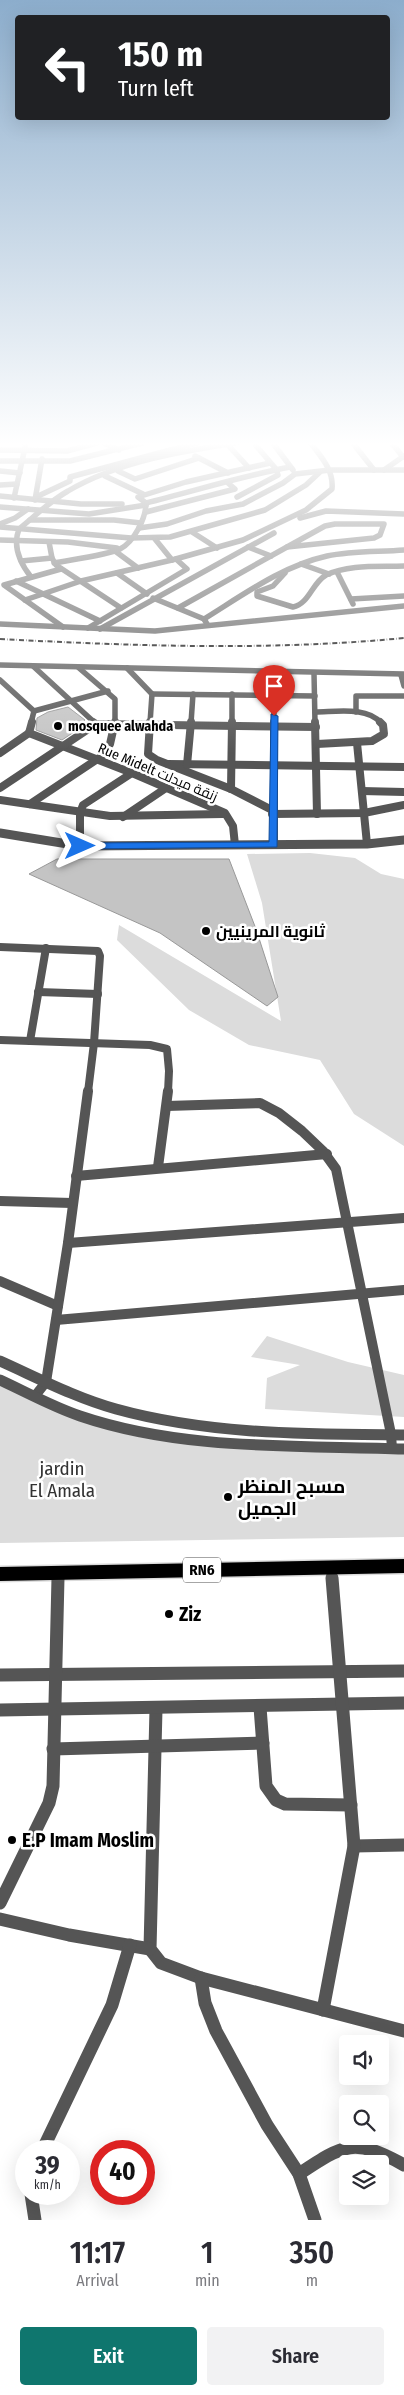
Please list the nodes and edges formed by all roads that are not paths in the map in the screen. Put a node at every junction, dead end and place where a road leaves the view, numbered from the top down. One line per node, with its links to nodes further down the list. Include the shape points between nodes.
1 (16, 546): 17 (street)
2 (50, 546): 16 (street)
3 (80, 546): 12 (street)
4 (123, 546): 12 (street)
5 (161, 546): 15 (street)
6 (213, 546): 11 (street)
7 (224, 546): 11 (street)
8 (301, 546): 10 (street)
9 (248, 547): 14 (street); 33 (street)
10 (287, 547): 14 (street)
11 (217, 548): 15 (street)
12 (118, 550): 16 (street); 20 (street)
13 (404, 550): 18 (street, via 344,554)
14 (271, 556): 38 (street)
15 (174, 559): 20 (street); 31 (street, via 187,569)
16 (53, 560): 17 (street); 21 (street)
17 (21, 561): 26 (street)
18 (302, 564): 22 (street); 25 (street)
19 (404, 566): 23 (street)
20 (138, 568): 24 (street)
21 (61, 569): 26 (street); 28 (street)
22 (289, 569): 25 (street, via 272,586 257,592 257,596 298,607 312,587); 40 (street)
23 (337, 572): 25 (street); 35 (street)
24 (117, 573): 28 (street); 31 (street)
25 (328, 574)
26 (31, 577): 27 (street)
27 (16, 581): 29 (street); 30 (street)
28 (81, 581): 30 (street); 37 (street)
29 (2, 584): 34 (street)
30 (42, 594): 34 (street); 41 (street)
31 (147, 594): 37 (street)
32 (404, 596): 35 (street)
33 (153, 598): 38 (street); 46 (street)
34 (25, 600): 44 (street)
35 (351, 600): 39 (street)
36 (404, 606): 39 (street)
37 (121, 608): 41 (street)
38 (178, 608): 40 (street)
39 (357, 611): 43 (street)
40 (204, 619): 43 (street)
41 (100, 621): 45 (street)
42 (0, 624): 44 (street)
43 (208, 626): 46 (street, via 155,631)
44 (62, 627): 45 (street)
45 (88, 628): 46 (street)
46 (100, 629)
47 (0, 665): 48 (street)
48 (33, 666): 49 (street); 61 (street)
49 (79, 668): 50 (street); 54 (street)
50 (128, 668): 51 (street); 55 (street)
51 (314, 673): 52 (street); 59 (street)
52 (403, 679)
53 (0, 680): 62 (street)
54 (108, 691): 61 (street); 66 (street, via 116,702)
55 (152, 694): 56 (street); 67 (street)
56 (193, 694): 57 (street); 68 (street)
57 (232, 694): 58 (street); 69 (street)
58 (274, 695): 59 (street); 70 (street)
59 (315, 696): 63 (street)
60 (404, 696): 64 (street, via 356,696)
61 (71, 701): 62 (street); 65 (street)
62 (34, 711): 72 (street)
63 (315, 712): 64 (street); 71 (street)
64 (356, 712): 73 (street, via 376,717 385,728 379,738)
65 (96, 724): 66 (street); 75 (street)
66 (114, 724): 67 (street); 77 (street, via 109,750)
67 (150, 725): 68 (street); 78 (street, via 148,754)
68 (191, 726): 69 (street); 79 (street)
69 (232, 726): 70 (street); 80 (street)
70 (274, 727): 71 (street); 81 (street)
71 (316, 727): 74 (street)
72 (29, 733): 75 (street, Rue Midelt زنقة ميدلت); 76 (street)
73 (358, 743): 74 (street); 83 (street)
74 (317, 744): 82 (street)
75 (64, 746): 77 (street, Rue Midelt زنقة ميدلت); 86 (street)
76 (0, 753)
77 (96, 759): 85 (street, Rue Midelt زنقة ميدلت); 92 (street)
78 (168, 764): 79 (street); 88 (street)
79 (188, 764): 80 (street)
80 (230, 765): 81 (street); 88 (street)
81 (274, 765): 82 (street); 94 (street)
82 (316, 766): 83 (street); 98 (street)
83 (360, 767): 84 (street); 89 (street)
84 (404, 767)
85 (132, 773): 87 (street, Rue Midelt زنقة ميدلت); 95 (street, via 87,802)
86 (0, 788)
87 (166, 788): 97 (street, Rue Midelt زنقة ميدلت); 99 (street)
88 (231, 789): 94 (street)
89 (362, 790): 90 (street); 96 (street)
90 (404, 792)
91 (0, 800): 92 (street)
92 (30, 804): 95 (street)
93 (404, 804): 96 (street)
94 (272, 812): 98 (street); 104 (street)
95 (80, 813): 99 (street); 105 (street)
96 (364, 813): 98 (street); 102 (street)
97 (225, 814): 99 (street); 103 (street, Rue Midelt زنقة ميدلت, via 233,826)
98 (317, 814)
99 (123, 817)
100 (0, 834): 105 (street)
101 (404, 840): 102 (street)
102 (367, 844): 104 (street)
103 (235, 845): 104 (street); 105 (street)
104 (274, 845)
105 (80, 846)
106 (0, 947): 107 (street)
107 (46, 948): 108 (street); 109 (street, via 98,951)
108 (38, 992): 109 (street); 111 (street)
109 (98, 994): 112 (street)
110 (0, 1040): 111 (street)
111 (30, 1041): 112 (street)
112 (94, 1043): 113 (street, via 150,1045 167,1049); 116 (street)
113 (167, 1106): 114 (street, via 260,1103 273,1108); 115 (street)
114 (327, 1154): 115 (street); 120 (street, via 336,1169)
115 (158, 1168): 116 (street)
116 (76, 1176): 118 (street)
117 (0, 1201): 118 (street)
118 (72, 1203): 121 (street)
119 (404, 1218): 120 (street)
120 (346, 1221): 121 (street); 124 (street)
121 (68, 1243): 125 (street)
122 (0, 1281): 125 (street)
123 (404, 1290): 124 (street)
124 (361, 1293): 126 (street); 131 (street)
125 (58, 1306): 126 (street)
126 (56, 1320): 129 (street)
127 (0, 1361): 129 (street)
128 (0, 1380): 130 (street)
129 (46, 1382): 130 (street); 131 (street, via 116,1410 182,1422 272,1430)
130 (35, 1396): 133 (street, via 102,1423 165,1435 250,1444)
131 (391, 1434): 132 (street); 133 (street)
132 (404, 1434)
133 (398, 1449)
134 (404, 1566): 135 (main road, RN6)
135 (330, 1567): 136 (main road, RN6); 139 (street)
136 (58, 1573): 137 (main road, RN6); 140 (street)
137 (0, 1574)
138 (404, 1671): 139 (street)
139 (340, 1673): 140 (street); 143 (street)
140 (54, 1674): 141 (street); 147 (street)
141 (0, 1675)
142 (404, 1704): 143 (street)
143 (342, 1706): 144 (street); 151 (street)
144 (260, 1707): 145 (street); 148 (street)
145 (156, 1709): 147 (street); 149 (street)
146 (0, 1710): 147 (street)
147 (53, 1710): 150 (street)
148 (263, 1743): 149 (street); 151 (street, via 266,1786 276,1800 284,1804)
149 (155, 1745): 150 (street); 157 (street)
150 (53, 1749): 154 (street, via 53,1786 49,1803)
151 (351, 1805): 153 (street)
152 (404, 1845): 153 (street)
153 (354, 1846): 159 (street)
154 (0, 1903)
155 (0, 1919): 156 (street)
156 (130, 1946): 157 (street); 161 (street, via 112,2005)
157 (150, 1949): 158 (street, via 161,1963)
158 (201, 1978): 159 (street); 163 (street, via 205,2003 216,2032 267,2125)
159 (323, 2010): 160 (street)
160 (404, 2031)
161 (47, 2140)
162 (404, 2165): 163 (street, via 360,2145 338,2149)
163 (299, 2174): 166 (street)
164 (31, 2205): 165 (street)
165 (35, 2220)
166 (315, 2220)

